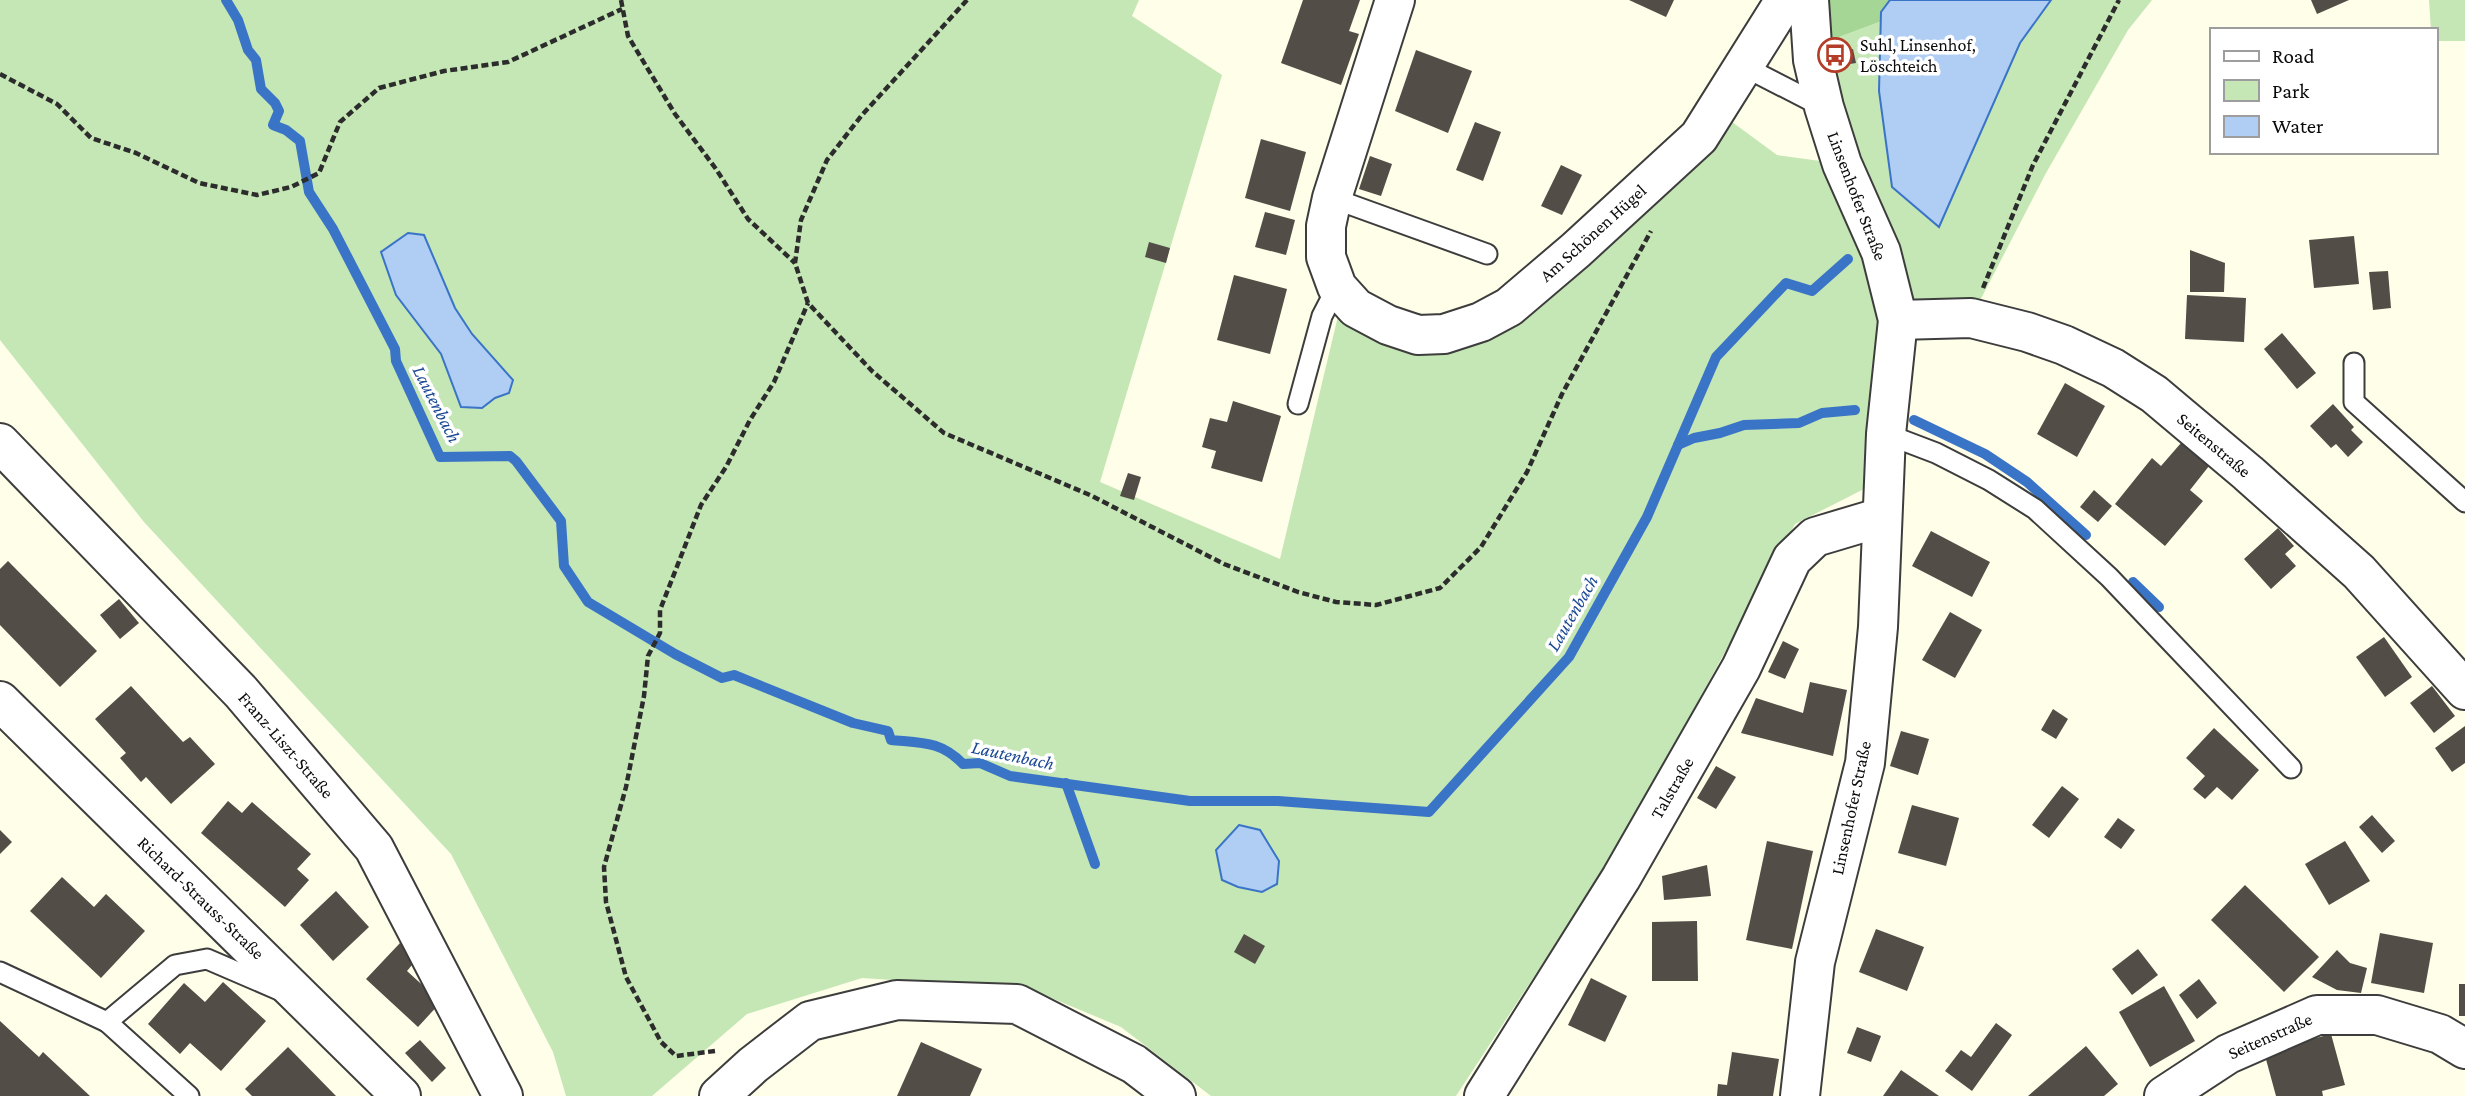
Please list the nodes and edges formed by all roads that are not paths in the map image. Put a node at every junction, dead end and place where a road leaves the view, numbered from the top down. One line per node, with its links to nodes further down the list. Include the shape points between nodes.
1 (1395, 0): 6 (street, Am Schönen Hügel)
2 (1785, 0): 4 (street, Am Schönen Hügel)
3 (1809, 0): 5 (street, Linsenhofer Straße)
4 (1744, 66): 5 (lane); 8 (street, Am Schönen Hügel, via 1699,137 1509,307 1444,334 1418,335 1356,308)
5 (1824, 107): 9 (street, Linsenhofer Straße, via 1842,164 1881,252)
6 (1332, 198): 7 (lane); 8 (street, Am Schönen Hügel, via 1326,257)
7 (1487, 254)
8 (1337, 287): 11 (lane, via 1322,316)
9 (1898, 320): 12 (street, Linsenhofer Straße); 16 (street, Seitenstraße, via 1971,318 2027,332 2113,368 2154,394 2359,572)
10 (2354, 363): 14 (lane, via 2354,402)
11 (1298, 404)
12 (1886, 433): 15 (street, Linsenhofer Straße); 18 (lane, via 1937,453 2035,509 2109,577)
13 (0, 443): 26 (street, Franz-Liszt-Straße, via 241,692 374,848)
14 (2465, 502)
15 (1882, 517): 28 (street, Talstraße, via 1815,537 1792,558 1741,668 1621,878); 29 (street, Linsenhofer Straße, via 1878,627 1865,763 1815,962)
16 (2465, 690)
17 (0, 701): 20 (street, Richard-Strauss-Straße)
18 (2291, 768)
19 (0, 972): 21 (lane)
20 (306, 1001): 21 (lane, via 207,960 175,965); 25 (street, Richard-Strauss-Straße)
21 (107, 1022): 24 (lane)
22 (2465, 1049): 30 (street, Seitenstraße, via 2440,1034 2377,1015 2317,1014 2228,1054)
23 (733, 1087): 27 (street, via 810,1021 897,1000 1017,1004 1134,1064)
24 (190, 1096)
25 (401, 1096)
26 (503, 1096)
27 (1176, 1096)
28 (1484, 1096)
29 (1800, 1096)
30 (2164, 1096)

